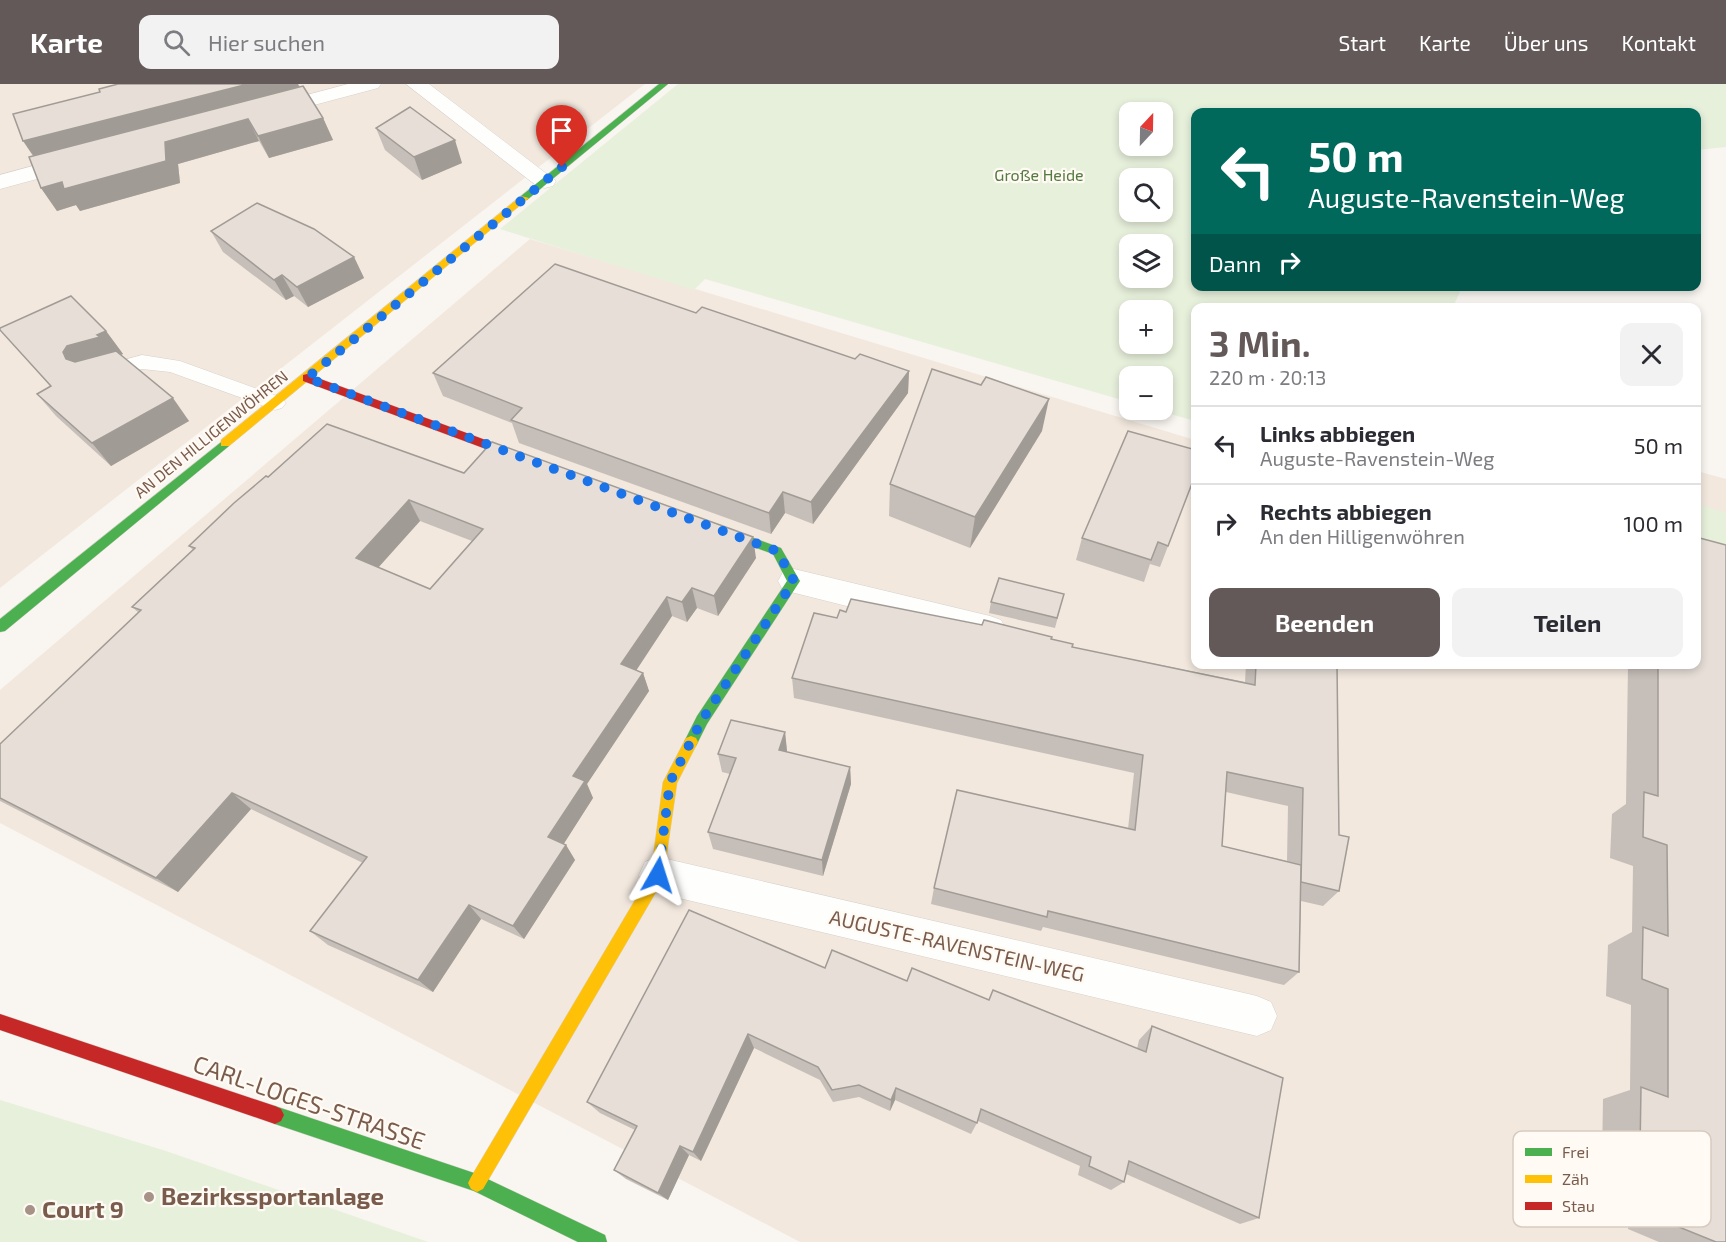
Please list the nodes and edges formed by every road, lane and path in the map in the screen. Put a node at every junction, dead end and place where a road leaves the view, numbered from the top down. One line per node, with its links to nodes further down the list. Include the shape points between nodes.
1 (371, 84): 4 (street)
2 (416, 84): 6 (street)
3 (664, 84): 6 (street, AN DEN HILLIGENWÖHREN)
4 (244, 118)
5 (93, 157): 7 (street)
6 (545, 181): 9 (street, AN DEN HILLIGENWÖHREN)
7 (0, 182)
8 (93, 376): 10 (lane, via 142,362 173,366)
9 (307, 378): 10 (street, AN DEN HILLIGENWÖHREN); 11 (street)
10 (275, 403): 14 (street, AN DEN HILLIGENWÖHREN)
11 (544, 466)
12 (699, 523): 13 (street, via 777,551)
13 (794, 581): 15 (street); 16 (street, via 702,720 670,782)
14 (0, 627)
15 (1017, 635)
16 (658, 875): 17 (street, AUGUSTE-RAVENSTEIN-WEG); 19 (street)
17 (1257, 1016)
18 (0, 1022): 19 (street, CARL-LOGES-STRASSE)
19 (477, 1183): 20 (street, CARL-LOGES-STRASSE)
20 (598, 1242)

